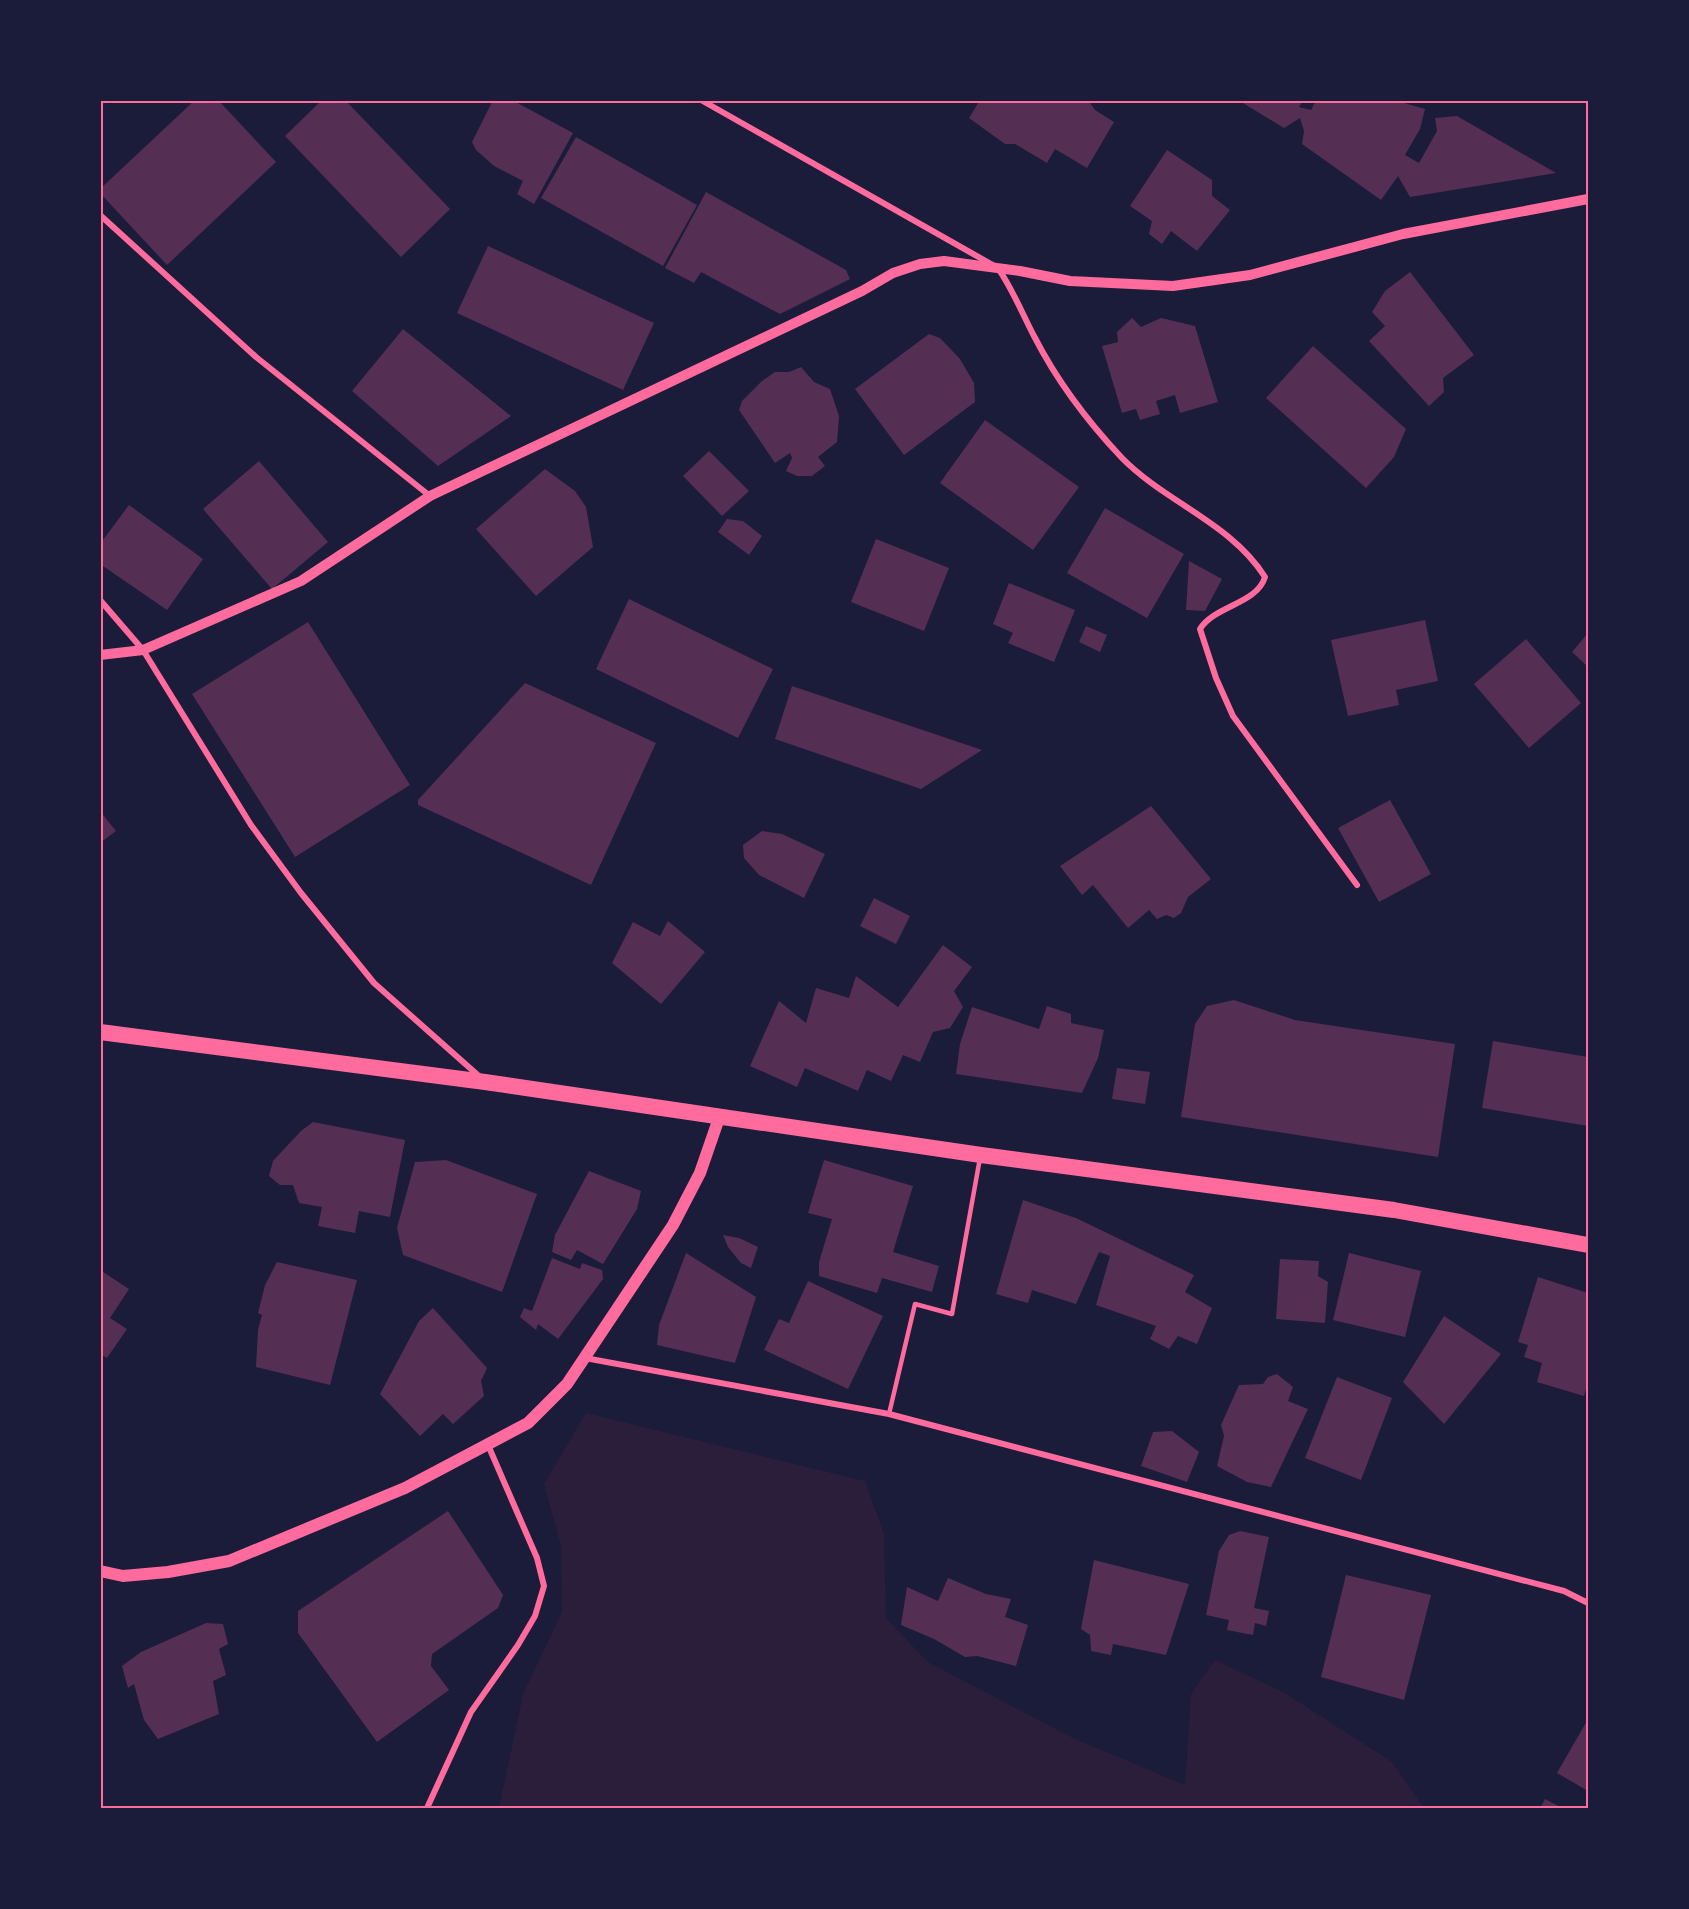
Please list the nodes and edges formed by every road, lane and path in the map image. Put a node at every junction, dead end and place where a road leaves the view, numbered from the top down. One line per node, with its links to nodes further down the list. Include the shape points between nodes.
1 (701, 100): 4 (street)
2 (1588, 198): 4 (street, via 1403,234 1250,275 1173,286 1070,281)
3 (102, 220): 5 (street, via 256,357)
4 (998, 268): 5 (street, via 944,261 893,273); 9 (street, via 1060,382 1123,459 1153,485 1201,514 1265,577 1250,595 1204,621 1200,629 1204,646 1233,716)
5 (430, 496): 7 (street, via 301,581)
6 (100, 600): 7 (street)
7 (143, 650): 8 (street); 11 (street, via 250,825 301,893 374,983)
8 (100, 655)
9 (1357, 885)
10 (100, 1032): 11 (highway)
11 (485, 1082): 12 (highway)
12 (719, 1118): 13 (highway); 15 (main road, via 700,1173 673,1225)
13 (981, 1155): 14 (highway, via 1394,1210); 16 (lane, via 952,1314 915,1304)
14 (1588, 1245)
15 (585, 1358): 16 (street); 17 (main road, via 567,1384 528,1422)
16 (889, 1414): 19 (street, via 1564,1591)
17 (488, 1445): 18 (main road, via 405,1488 229,1561 134,1575); 20 (street, via 520,1517 544,1586 535,1616 471,1712)
18 (100, 1571)
19 (1588, 1603)
20 (427, 1809)

